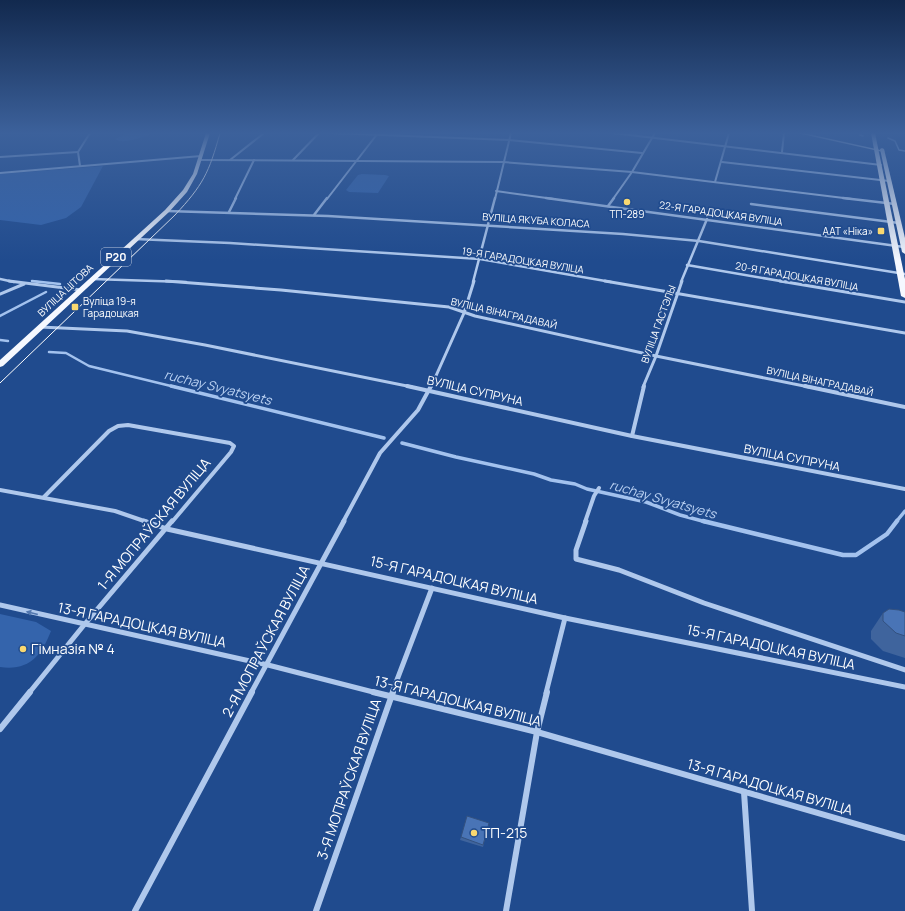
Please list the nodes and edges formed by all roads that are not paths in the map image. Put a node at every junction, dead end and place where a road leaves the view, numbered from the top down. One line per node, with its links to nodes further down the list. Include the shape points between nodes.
1 (194, 176): 19 (main road, ВУЛІЦА ЦІТОВА / Р20)
2 (247, 176): 20 (street)
3 (345, 176): 21 (street)
4 (500, 176): 14 (street, 2-Я МОПРАЎСКАЯ ВУЛІЦА)
5 (630, 176): 18 (street)
6 (661, 176): 12 (street)
7 (717, 176): 12 (street)
8 (836, 176): 11 (street)
9 (881, 176): 11 (main road)
10 (888, 176): 13 (main road)
11 (882, 181): 13 (street); 15 (main road)
12 (715, 182): 15 (street)
13 (890, 182): 17 (main road)
14 (496, 191): 18 (street, 22-Я ГАРАДОЦКАЯ ВУЛІЦА); 25 (street, 2-Я МОПРАЎСКАЯ ВУЛІЦА)
15 (887, 203): 17 (street); 23 (main road)
16 (751, 204): 23 (street)
17 (895, 204): 24 (main road)
18 (608, 206): 22 (street, 22-Я ГАРАДОЦКАЯ ВУЛІЦА)
19 (167, 211): 20 (street, ВУЛІЦА ЯКУБА КОЛАСА); 26 (main road, ВУЛІЦА ЦІТОВА / Р20)
20 (229, 212): 21 (street, ВУЛІЦА ЯКУБА КОЛАСА)
21 (314, 215): 25 (street, ВУЛІЦА ЯКУБА КОЛАСА)
22 (707, 219): 27 (street, ВУЛІЦА ГАСТЭЛЫ); 28 (street, 22-Я ГАРАДОЦКАЯ ВУЛІЦА)
23 (891, 222): 24 (street); 28 (main road)
24 (899, 224): 29 (main road)
25 (488, 225): 27 (street, ВУЛІЦА ЯКУБА КОЛАСА); 30 (street, 2-Я МОПРАЎСКАЯ ВУЛІЦА)
26 (135, 239): 30 (street, 19-Я ГАРАДОЦКАЯ ВУЛІЦА); 34 (main road, ВУЛІЦА ЦІТОВА / Р20)
27 (699, 241): 31 (street, ВУЛІЦА ГАСТЭЛЫ); 32 (street, ВУЛІЦА ЯКУБА КОЛАСА)
28 (895, 246): 29 (street, 22-Я ГАРАДОЦКАЯ ВУЛІЦА); 32 (main road)
29 (904, 250)
30 (480, 260): 38 (street, 19-Я ГАРАДОЦКАЯ ВУЛІЦА); 41 (street, 2-Я МОПРАЎСКАЯ ВУЛІЦА)
31 (687, 265): 38 (street, ВУЛІЦА ГАСТЭЛЫ); 40 (street, 20-Я ГАРАДОЦКАЯ ВУЛІЦА)
32 (903, 274): 39 (main road)
33 (0, 279): 35 (street)
34 (92, 279): 36 (main road, ВУЛІЦА ЦІТОВА / Р20); 41 (street, ВУЛІЦА ВІНАГРАДАВАЙ, via 289,290 413,302 449,307)
35 (25, 284): 36 (street); 37 (street)
36 (81, 290): 42 (main road, ВУЛІЦА ЦІТОВА / Р20)
37 (0, 294)
38 (678, 294): 43 (street, 19-Я ГАРАДОЦКАЯ ВУЛІЦА); 44 (street, ВУЛІЦА ГАСТЭЛЫ)
39 (905, 296)
40 (905, 302)
41 (464, 313): 44 (street, ВУЛІЦА ВІНАГРАДАВАЙ); 46 (street, 2-Я МОПРАЎСКАЯ ВУЛІЦА)
42 (40, 327): 45 (main road, ВУЛІЦА ЦІТОВА / Р20); 46 (street, ВУЛІЦА СУПРУНА, via 127,331 205,344)
43 (905, 333)
44 (656, 356): 47 (street, ВУЛІЦА ВІНАГРАДАВАЙ); 48 (street, ВУЛІЦА ГАСТЭЛЫ, via 645,380)
45 (0, 364)
46 (429, 391): 48 (street, ВУЛІЦА СУПРУНА); 54 (street, 2-Я МОПРАЎСКАЯ ВУЛІЦА, via 418,410 380,453)
47 (905, 407)
48 (632, 436): 50 (street, ВУЛІЦА СУПРУНА)
49 (600, 488): 60 (street, 15-Я ГАРАДОЦКАЯ ВУЛІЦА, via 594,496 576,550 576,559 619,570 704,603)
50 (905, 489)
51 (0, 490): 52 (street, 15-Я ГАРАДОЦКАЯ ВУЛІЦА)
52 (44, 497): 53 (street, 15-Я ГАРАДОЦКАЯ ВУЛІЦА, via 115,510); 53 (street, 1-Я МОПРАЎСКАЯ ВУЛІЦА, via 109,431 118,426 128,425 230,443 234,446)
53 (167, 529): 54 (street, 15-Я ГАРАДОЦКАЯ ВУЛІЦА); 58 (street, 1-Я МОПРАЎСКАЯ ВУЛІЦА)
54 (322, 563): 55 (street, 15-Я ГАРАДОЦКАЯ ВУЛІЦА); 59 (street, 2-Я МОПРАЎСКАЯ ВУЛІЦА)
55 (432, 588): 57 (street, 15-Я ГАРАДОЦКАЯ ВУЛІЦА); 62 (street, 3-Я МОПРАЎСКАЯ ВУЛІЦА)
56 (0, 604): 58 (street, 13-Я ГАРАДОЦКАЯ ВУЛІЦА, one-way to 56)
57 (566, 618): 61 (street, 15-Я ГАРАДОЦКАЯ ВУЛІЦА); 64 (street)
58 (84, 625): 59 (street, 13-Я ГАРАДОЦКАЯ ВУЛІЦА); 63 (street, 1-Я МОПРАЎСКАЯ ВУЛІЦА)
59 (268, 665): 62 (street, 13-Я ГАРАДОЦКАЯ ВУЛІЦА); 67 (street, 2-Я МОПРАЎСКАЯ ВУЛІЦА)
60 (905, 670)
61 (905, 687)
62 (391, 697): 64 (street, 13-Я ГАРАДОЦКАЯ ВУЛІЦА); 68 (street, 3-Я МОПРАЎСКАЯ ВУЛІЦА)
63 (0, 729)
64 (537, 732): 65 (street, 13-Я ГАРАДОЦКАЯ ВУЛІЦА); 69 (street)
65 (744, 792): 66 (street, 13-Я ГАРАДОЦКАЯ ВУЛІЦА); 70 (street)
66 (905, 838)
67 (135, 911)
68 (316, 911)
69 (506, 911)
70 (752, 911)

